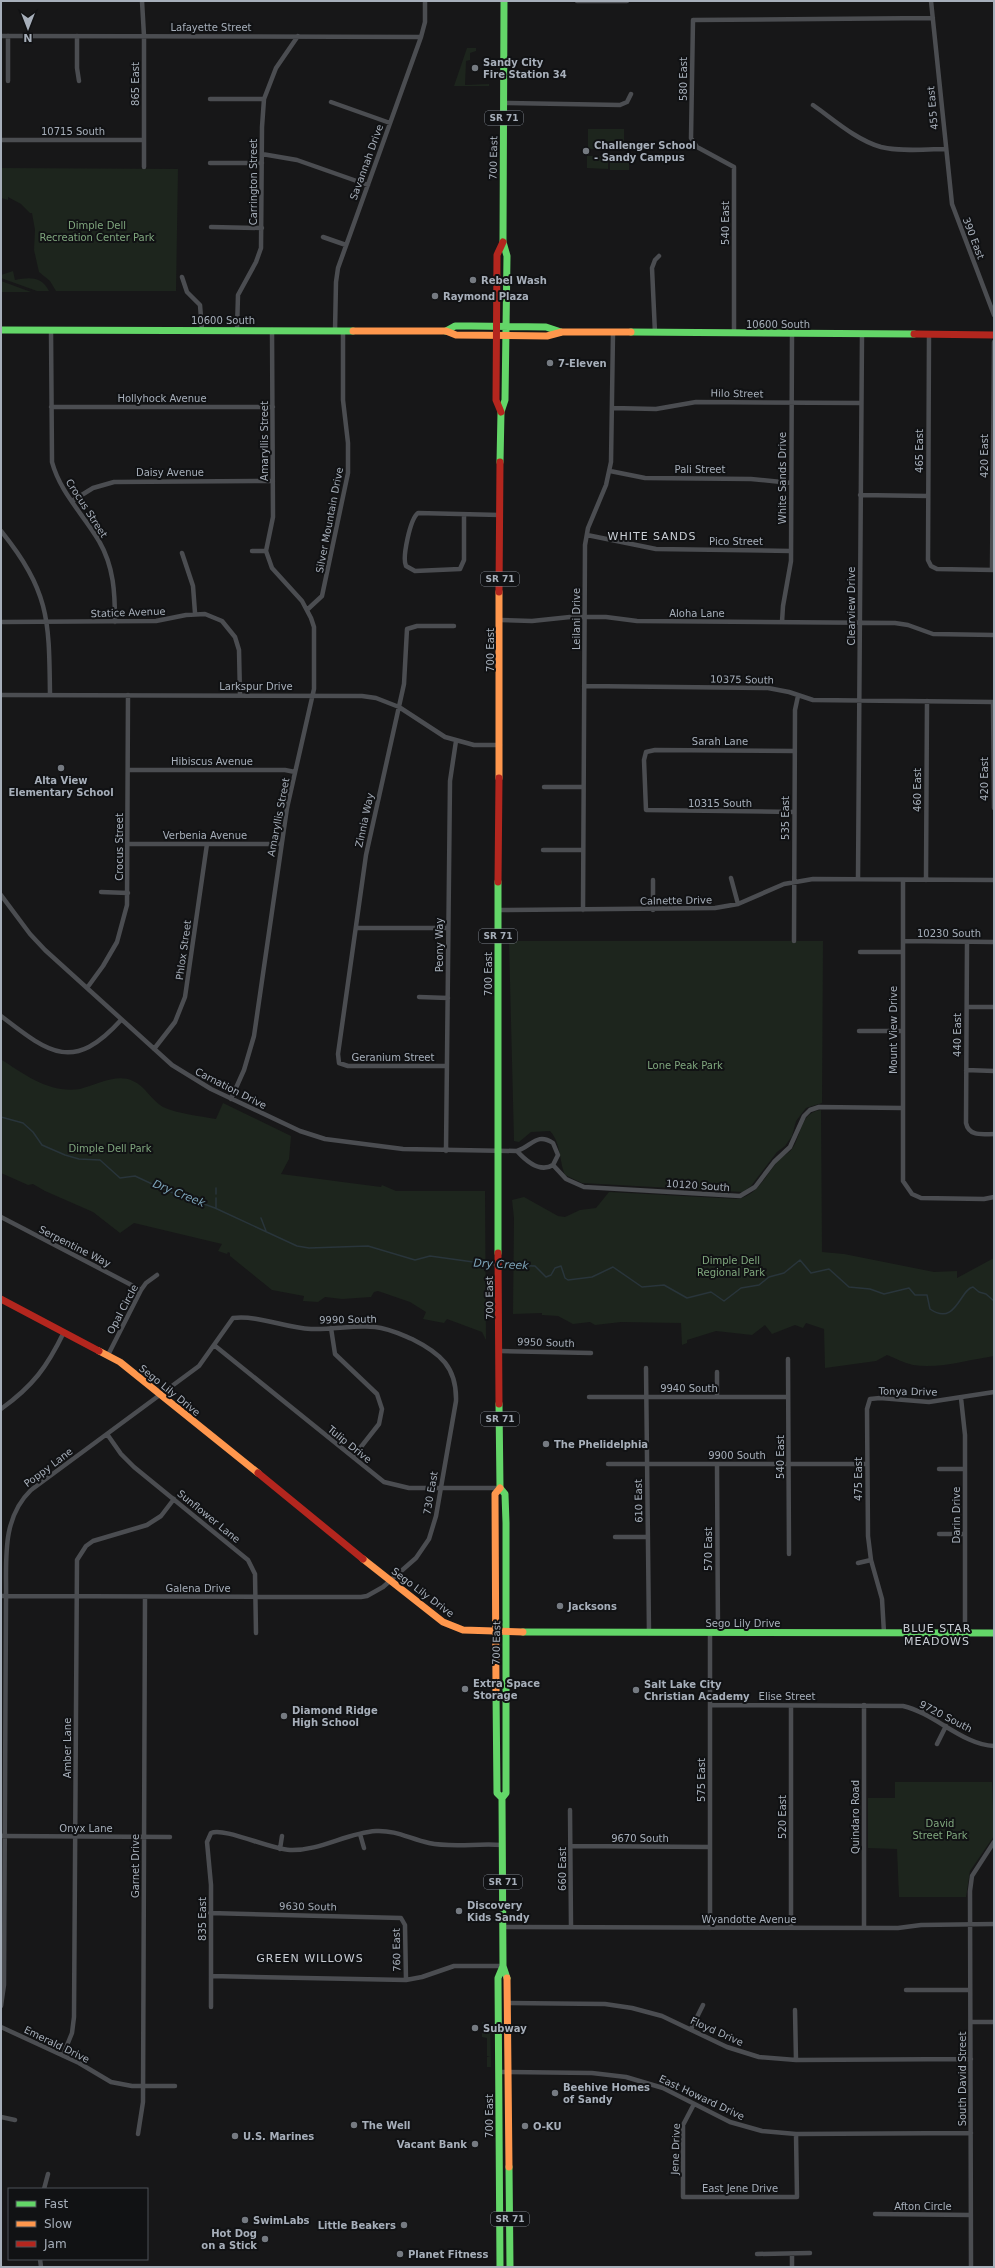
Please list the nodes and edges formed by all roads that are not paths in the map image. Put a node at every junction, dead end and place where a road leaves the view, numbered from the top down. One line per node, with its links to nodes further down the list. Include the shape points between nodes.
1 (142, 1): 11 (street, 865 East)
2 (425, 1): 13 (street, Savannah Drive, via 425,22)
3 (504, 1): 20 (main road, 700 East / SR 71)
4 (578, 1): 5 (street)
5 (627, 1)
6 (931, 1): 7 (street, 455 East)
7 (933, 18): 23 (street, 580 East, via 693,20); 26 (street, 455 East)
8 (1, 36): 9 (street, Lafayette Street)
9 (8, 36): 10 (street, Lafayette Street); 14 (street)
10 (77, 36): 11 (street, Lafayette Street); 15 (street)
11 (144, 36): 12 (street, Lafayette Street); 25 (street, 865 East)
12 (298, 36): 13 (street, Lafayette Street); 18 (street, Carrington Street, via 276,68)
13 (421, 36): 22 (street, Savannah Drive)
14 (8, 81)
15 (79, 81)
16 (631, 94): 20 (street, via 627,102 620,105)
17 (210, 99): 18 (street)
18 (264, 99): 27 (street, Carrington Street)
19 (331, 102): 22 (street)
20 (504, 102): 36 (main road, 700 East / SR 71)
21 (812, 105): 26 (street, via 866,140 880,146 895,149)
22 (390, 123): 31 (street, Savannah Drive)
23 (691, 138): 53 (street, 540 East, via 696,147 734,167)
24 (1, 140): 25 (street, 10715 South)
25 (144, 140): 30 (street, 865 East)
26 (945, 149): 32 (street, 455 East)
27 (262, 154): 29 (street, Carrington Street); 31 (street, via 297,160)
28 (210, 163): 29 (street)
29 (262, 163): 34 (street, Carrington Street)
30 (144, 167)
31 (368, 185): 37 (street, Savannah Drive)
32 (954, 213): 40 (street, 390 East)
33 (210, 227): 34 (street)
34 (262, 228): 46 (street, Carrington Street, via 259,255 238,295)
35 (323, 237): 37 (street)
36 (503, 242): 41 (main road, 700 East / SR 71, via 497,255); 42 (main road, 700 East / SR 71, via 507,256)
37 (346, 245): 48 (street, Savannah Drive, via 336,275)
38 (660, 256): 52 (street, via 652,268)
39 (182, 277): 45 (street, via 186,292 200,305)
40 (994, 315)
41 (496, 326): 42 (main road, 10600 South); 49 (main road, 10600 South, via 455,326); 58 (main road, 700 East / SR 71)
42 (506, 326): 50 (main road, 10600 South, via 546,326); 59 (main road, 700 East / SR 71)
43 (1, 330): 44 (main road, 10600 South)
44 (51, 330): 45 (main road, 10600 South); 64 (street, Crocus Street)
45 (202, 330): 46 (main road, 10600 South)
46 (236, 330): 47 (main road, 10600 South)
47 (272, 330): 48 (main road, 10600 South); 65 (street, Amaryllis Street)
48 (339, 331): 49 (main road, 10600 South); 85 (street, Silver Mountain Drive, via 348,473 322,596)
49 (446, 331): 58 (main road, 10600 South, via 456,335)
50 (562, 332): 51 (main road, 10600 South); 59 (main road, 10600 South, via 547,336)
51 (613, 333): 52 (main road, 10600 South); 66 (street, Leilani Drive)
52 (655, 333): 53 (main road, 10600 South)
53 (734, 333): 54 (main road, 10600 South)
54 (792, 334): 55 (main road, 10600 South); 62 (street, White Sands Drive)
55 (862, 334): 56 (main road, 10600 South); 63 (street, Clearview Drive)
56 (929, 334): 57 (main road, 10600 South); 72 (street, 465 East)
57 (994, 335)
58 (496, 336): 59 (main road, 10600 South); 67 (main road, 700 East / SR 71, via 496,400)
59 (506, 336): 67 (main road, 700 East / SR 71, via 505,400)
60 (994, 342): 61 (street, 420 East)
61 (993, 401): 84 (street, 420 East)
62 (791, 403): 63 (street, Hilo Street); 66 (street, Hilo Street, via 688,402 656,409); 70 (street, White Sands Drive)
63 (861, 403): 71 (street, Clearview Drive)
64 (51, 407): 65 (street, Hollyhock Avenue); 73 (street, Crocus Street, via 52,462 56,475)
65 (273, 407): 69 (street, Amaryllis Street)
66 (613, 408): 68 (street, Leilani Drive)
67 (502, 412): 75 (main road, 700 East / SR 71)
68 (610, 471): 70 (street, Pali Street, via 645,478 751,479); 77 (street, Leilani Drive)
69 (273, 481): 73 (street, Daisy Avenue, via 114,482 93,488); 81 (street, Amaryllis Street, via 273,517)
70 (791, 483): 82 (street, White Sands Drive)
71 (860, 495): 72 (street); 93 (street, Clearview Drive)
72 (928, 496): 84 (street, 465 East, via 930,566 940,569)
73 (72, 501): 91 (street, Crocus Street, via 99,541 111,568 115,586)
74 (464, 515): 74 (street, via 416,515 412,521 406,566 415,571 460,569 464,560); 75 (street)
75 (500, 515): 88 (main road, 700 East / SR 71)
76 (1, 531): 78 (street)
77 (587, 535): 82 (street, Pico Street, via 656,549); 87 (street, Leilani Drive)
78 (6, 537): 79 (street); 90 (street, via 32,574)
79 (1, 540)
80 (252, 551): 81 (street)
81 (266, 551): 85 (street, Amaryllis Street, via 272,568)
82 (791, 551): 92 (street, White Sands Drive)
83 (182, 553): 86 (street, via 193,586)
84 (993, 570)
85 (308, 609): 101 (street, Amaryllis Street, via 314,627)
86 (195, 613): 91 (street, Statice Avenue, via 156,621); 100 (street, Statice Avenue, via 222,621 235,637 239,650)
87 (584, 617): 88 (street, Aloha Lane, via 532,621); 92 (street, Aloha Lane, via 637,621); 96 (street, Leilani Drive)
88 (500, 620): 108 (main road, 700 East / SR 71)
89 (1, 622): 90 (street, Statice Avenue)
90 (48, 622): 91 (street, Statice Avenue); 98 (street)
91 (116, 622)
92 (782, 622): 93 (street, Aloha Lane)
93 (860, 623): 95 (street, Aloha Lane, via 895,623 933,634); 103 (street, Clearview Drive)
94 (454, 626): 106 (street, Zinnia Way, via 417,626 407,629 406,671)
95 (994, 635)
96 (584, 686): 102 (street, 10375 South, via 768,688); 113 (street, Leilani Drive)
97 (1, 695): 98 (street, Larkspur Drive)
98 (50, 695): 99 (street, Larkspur Drive)
99 (128, 695): 100 (street, Larkspur Drive); 110 (street, Crocus Street)
100 (240, 695): 101 (street, Larkspur Drive)
101 (314, 695): 106 (street, Larkspur Drive, via 362,696 376,698); 111 (street, Amaryllis Street)
102 (798, 696): 103 (street, 10375 South, via 813,700); 109 (street, 535 East, via 795,710)
103 (859, 700): 104 (street, 10375 South); 123 (street, Clearview Drive)
104 (927, 701): 105 (street, 10375 South); 126 (street, 460 East)
105 (994, 702): 114 (street, 420 East)
106 (399, 707): 107 (street, Larkspur Drive, via 437,733); 136 (street, Zinnia Way, via 372,822)
107 (456, 741): 108 (street, Larkspur Drive, via 474,745); 137 (street, Peony Way, via 450,771)
108 (500, 745): 133 (main road, 700 East / SR 71)
109 (795, 751): 115 (street, Sarah Lane, via 646,752); 116 (street, 535 East)
110 (128, 770): 111 (street, Hibiscus Avenue); 117 (street, Crocus Street)
111 (296, 772): 119 (street, Amaryllis Street)
112 (544, 787): 113 (street)
113 (583, 787): 121 (street, Leilani Drive)
114 (994, 808)
115 (646, 810): 116 (street, 10315 South)
116 (794, 812): 128 (street, 535 East)
117 (128, 844): 118 (street, Verbenia Avenue); 130 (street, Crocus Street)
118 (207, 844): 119 (street, Verbenia Avenue); 153 (street, Phlox Street, via 185,997 175,1022)
119 (281, 844): 158 (street, Amaryllis Street, via 254,1036 244,1070)
120 (543, 850): 121 (street)
121 (583, 850): 134 (street, Leilani Drive)
122 (731, 878): 132 (street)
123 (858, 879): 125 (street, Calnette Drive); 128 (street, Calnette Drive, via 813,879)
124 (653, 880): 135 (street)
125 (903, 880): 126 (street, Calnette Drive); 139 (street, Mount View Drive)
126 (926, 880): 127 (street, Calnette Drive)
127 (994, 880)
128 (794, 882): 132 (street, Calnette Drive); 138 (street, 535 East)
129 (101, 892): 130 (street)
130 (128, 893): 144 (street, Crocus Street, via 125,918 117,942 104,966)
131 (1, 895): 144 (street, Carnation Drive, via 30,934)
132 (738, 904): 135 (street, Calnette Drive, via 697,910)
133 (498, 910): 134 (street, Calnette Drive); 162 (main road, 700 East / SR 71)
134 (583, 910): 135 (street, Calnette Drive)
135 (653, 910)
136 (356, 928): 137 (street); 154 (street, Zinnia Way, via 338,1054)
137 (448, 928): 146 (street, Peony Way)
138 (794, 941)
139 (903, 941): 140 (street, 10230 South); 143 (street, Mount View Drive)
140 (967, 942): 141 (street, 10230 South); 147 (street, 440 East)
141 (994, 942)
142 (860, 952): 143 (street)
143 (903, 952): 152 (street, Mount View Drive)
144 (87, 988): 150 (street, Carnation Drive)
145 (419, 997): 146 (street)
146 (448, 998): 155 (street, Peony Way)
147 (967, 1007): 148 (street); 156 (street, 440 East)
148 (994, 1007)
149 (1, 1016): 150 (street, via 44,1047 66,1052 77,1052 95,1045)
150 (121, 1020): 153 (street, Carnation Drive)
151 (859, 1031): 152 (street)
152 (902, 1031): 159 (street, Mount View Drive)
153 (154, 1049): 158 (street, Carnation Drive, via 191,1078)
154 (339, 1063): 155 (street, Geranium Street, via 348,1066)
155 (447, 1066): 161 (street, Peony Way)
156 (966, 1070): 157 (street); 160 (street, 440 East, via 967,1128 975,1133)
157 (994, 1071)
158 (231, 1099): 161 (street, Carnation Drive, via 312,1136 403,1149)
159 (902, 1108): 164 (street, 10120 South, via 819,1107 810,1110 799,1123 790,1147 774,1162 751,1191 740,1196 584,1187 566,1180); 165 (street, Mount View Drive, via 903,1181 912,1194 921,1198)
160 (994, 1134)
161 (446, 1151): 162 (street, Carnation Drive)
162 (498, 1151): 163 (street); 174 (main road, 700 East / SR 71)
163 (517, 1151): 164 (street, via 537,1167 543,1169); 164 (street, via 536,1139 548,1140 558,1152)
164 (553, 1165)
165 (994, 1197)
166 (1, 1217): 168 (street, Serpentine Way)
167 (157, 1275): 168 (street, Opal Circle)
168 (141, 1290): 176 (street, Opal Circle)
169 (1, 1300): 172 (main road, Sego Lily Drive)
170 (233, 1318): 171 (street, 9990 South, via 311,1329); 173 (street, Poppy Lane)
171 (331, 1328): 181 (street, 9990 South, via 388,1329 430,1348 449,1369); 191 (street, via 335,1354 377,1394 382,1409 379,1424)
172 (64, 1332): 176 (main road, Sego Lily Drive); 189 (street, via 52,1357 35,1381)
173 (214, 1345): 182 (street, Poppy Lane, via 198,1366); 191 (street, Tulip Drive)
174 (500, 1350): 175 (street, 9950 South); 200 (main road, 700 East / SR 71)
175 (591, 1353)
176 (108, 1355): 182 (main road, Sego Lily Drive)
177 (788, 1359): 186 (street, 540 East)
178 (646, 1368): 184 (street, 610 East)
179 (717, 1372): 185 (street)
180 (994, 1392): 187 (street, Tonya Drive)
181 (456, 1393): 199 (street, 730 East)
182 (160, 1395): 190 (street, Poppy Lane); 209 (main road, Sego Lily Drive)
183 (589, 1397): 184 (street, 9940 South)
184 (646, 1397): 185 (street, 9940 South); 193 (street, 610 East)
185 (717, 1397): 186 (street, 9940 South)
186 (788, 1397): 195 (street, 540 East)
187 (961, 1398): 188 (street, Tonya Drive, via 929,1402 880,1398); 198 (street, Darin Drive)
188 (870, 1400): 196 (street, 475 East, via 867,1409)
189 (1, 1409)
190 (107, 1434): 201 (street, Sunflower Lane, via 127,1461); 210 (street, Poppy Lane, via 31,1490 18,1505 7,1532)
191 (352, 1457): 199 (street, Tulip Drive, via 376,1477 392,1486)
192 (608, 1464): 193 (street, 9900 South)
193 (647, 1464): 194 (street, 9900 South); 205 (street, 610 East)
194 (717, 1464): 195 (street, 9900 South); 218 (street, 570 East)
195 (789, 1464): 196 (street, 9900 South); 206 (street, 540 East)
196 (867, 1464): 207 (street, 475 East, via 867,1524)
197 (939, 1469): 198 (street)
198 (965, 1469): 203 (street, Darin Drive)
199 (441, 1488): 200 (street, Tulip Drive); 209 (street, 730 East, via 429,1539 416,1558)
200 (500, 1488): 214 (main road, 700 East / SR 71, via 495,1494); 215 (main road, 700 East / SR 71, via 505,1494)
201 (174, 1500): 211 (street, Amber Lane, via 161,1516 147,1525 101,1537 86,1546 78,1560); 213 (street, Sunflower Lane, via 248,1560 256,1574)
202 (939, 1534): 203 (street)
203 (965, 1534): 220 (street, Darin Drive)
204 (615, 1537): 205 (street)
205 (648, 1537): 217 (street, 610 East)
206 (790, 1554)
207 (872, 1560): 208 (street); 219 (street, 475 East, via 882,1599)
208 (858, 1563)
209 (390, 1581): 213 (street, Galena Drive, via 376,1592 361,1597); 214 (main road, Sego Lily Drive, via 434,1616 453,1627 474,1632)
210 (4, 1596): 211 (street, Galena Drive); 222 (street, Poppy Lane)
211 (76, 1596): 212 (street, Galena Drive); 235 (street, Amber Lane)
212 (145, 1597): 213 (street, Galena Drive); 237 (street, Garnet Drive)
213 (256, 1597): 216 (street, Sunflower Lane)
214 (496, 1632): 215 (main road, Sego Lily Drive); 231 (main road, 700 East / SR 71, via 497,1793)
215 (506, 1632): 217 (main road, Sego Lily Drive); 231 (main road, 700 East / SR 71, via 506,1793)
216 (256, 1633)
217 (648, 1633): 218 (main road, Sego Lily Drive)
218 (714, 1633): 219 (main road, Sego Lily Drive); 223 (street, 575 East)
219 (884, 1633): 220 (main road, Sego Lily Drive)
220 (965, 1633): 221 (main road, Sego Lily Drive)
221 (994, 1633)
222 (3, 1664): 234 (street, Poppy Lane)
223 (711, 1705): 226 (street, Elise Street); 242 (street, 575 East)
224 (864, 1705): 226 (street, Elise Street); 227 (street, 9720 South, via 902,1706); 253 (street, Quindaro Road)
225 (926, 1705): 227 (street)
226 (791, 1706): 252 (street, 520 East)
227 (922, 1714): 228 (street, 9720 South)
228 (946, 1726): 229 (street); 230 (street, 9720 South, via 980,1744)
229 (937, 1744)
230 (994, 1746)
231 (502, 1798): 240 (main road, 700 East / SR 71)
232 (570, 1810): 241 (street, 660 East)
233 (360, 1834): 240 (street, via 386,1831 404,1834 432,1844); 243 (street); 244 (street, via 310,1849)
234 (3, 1836): 235 (street, Onyx Lane); 261 (street, Poppy Lane, via 4,1985)
235 (75, 1836): 237 (street, Onyx Lane); 268 (street, Amber Lane, via 74,2017 72,2033)
236 (282, 1836): 244 (street)
237 (144, 1837): 238 (street, Onyx Lane); 273 (street, Garnet Drive)
238 (170, 1837)
239 (994, 1842): 248 (street, South David Street, via 972,1876)
240 (502, 1845): 249 (main road, 700 East / SR 71)
241 (571, 1846): 242 (street, 9670 South); 250 (street, 660 East)
242 (710, 1847): 251 (street, 575 East)
243 (364, 1848)
244 (280, 1849): 245 (street, 835 East, via 222,1831 211,1833 207,1842)
245 (210, 1913): 246 (street, 9630 South, via 395,1917); 255 (street, 835 East)
246 (404, 1920): 256 (street, 760 East)
247 (994, 1924): 248 (street, Wyandotte Avenue)
248 (970, 1925): 253 (street, Wyandotte Avenue); 258 (street, South David Street)
249 (504, 1927): 250 (street, Wyandotte Avenue); 254 (main road, 700 East / SR 71)
250 (571, 1927): 251 (street, Wyandotte Avenue)
251 (710, 1928): 252 (street, Wyandotte Avenue)
252 (791, 1928): 253 (street, Wyandotte Avenue)
253 (864, 1928)
254 (503, 1966): 256 (street, via 473,1964 445,1968); 259 (main road, 700 East / SR 71, via 507,1976); 271 (main road, 700 East / SR 71, via 498,1978)
255 (211, 1976): 256 (street); 262 (street, 835 East)
256 (406, 1980)
257 (906, 1990): 258 (street)
258 (970, 1990): 264 (street, South David Street)
259 (507, 2003): 267 (street, Floyd Drive, via 606,2004 648,2012); 272 (main road, 700 East / SR 71)
260 (703, 2005): 267 (street)
261 (1, 2006)
262 (211, 2006)
263 (795, 2010): 270 (street)
264 (971, 2022): 265 (street); 269 (street, South David Street)
265 (994, 2022)
266 (1, 2027): 268 (street, Emerald Drive)
267 (690, 2029): 270 (street, Floyd Drive, via 742,2052 760,2057)
268 (63, 2055): 273 (street, Emerald Drive, via 111,2082)
269 (971, 2059): 270 (street, Floyd Drive); 278 (street, South David Street)
270 (796, 2060)
271 (499, 2072): 272 (street, East Howard Drive); 289 (main road, 700 East / SR 71)
272 (508, 2072): 275 (street, East Howard Drive, via 592,2073 626,2077 663,2088); 290 (main road, 700 East / SR 71)
273 (143, 2086): 274 (street, Emerald Drive); 279 (street, Garnet Drive, via 143,2111)
274 (175, 2086)
275 (694, 2104): 280 (street, East Howard Drive, via 745,2127); 283 (street, Jene Drive, via 683,2125)
276 (1, 2117): 277 (street)
277 (16, 2120)
278 (971, 2133): 280 (street, East Howard Drive); 285 (street, South David Street)
279 (138, 2134)
280 (796, 2134): 283 (street, East Jene Drive, via 797,2197)
281 (48, 2174): 282 (street)
282 (44, 2188)
283 (683, 2197)
284 (875, 2214): 285 (street, Afton Circle)
285 (971, 2215): 292 (street, South David Street)
286 (757, 2254): 287 (street)
287 (792, 2254): 288 (street); 291 (street)
288 (810, 2254)
289 (500, 2267)
290 (510, 2267)
291 (792, 2267)
292 (971, 2267)

